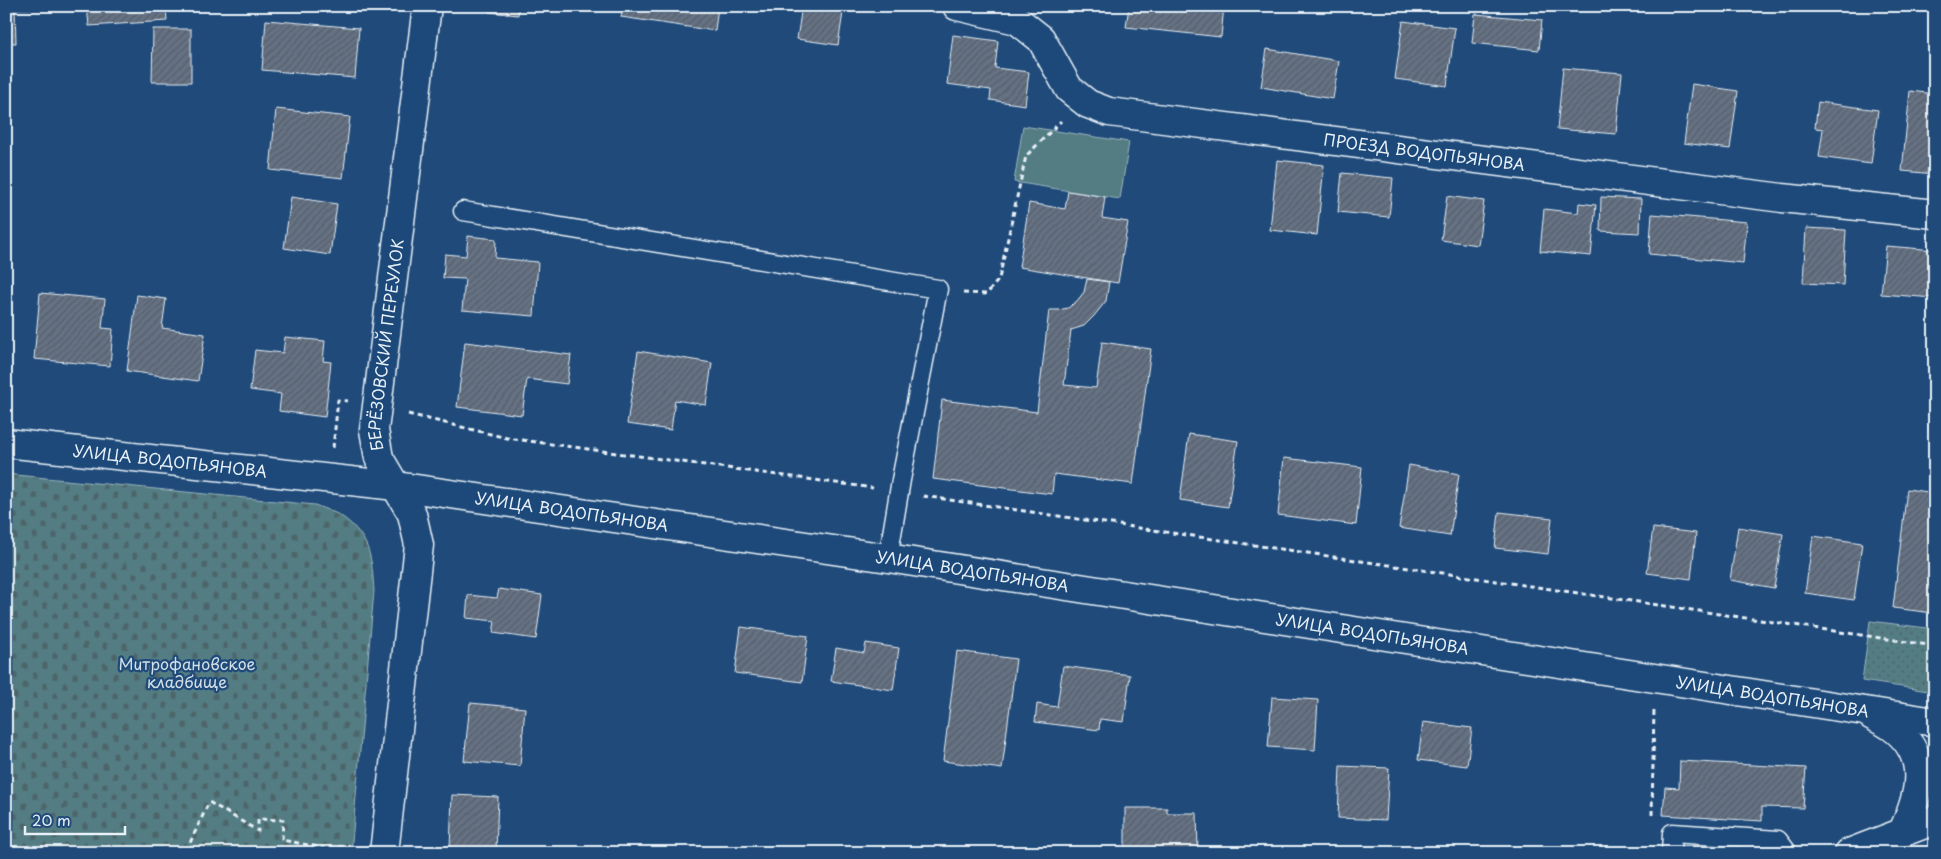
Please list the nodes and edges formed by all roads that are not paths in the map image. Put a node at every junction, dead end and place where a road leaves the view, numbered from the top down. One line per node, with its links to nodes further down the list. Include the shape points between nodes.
1 (427, 6): 6 (street, БЕРЁЗОВСКИЙ ПЕРЕУЛОК, via 374,430 379,458)
2 (957, 6): 4 (street, ПРОЕЗД ВОДОПЬЯНОВА, via 1017,20 1041,39 1069,89 1088,104 1110,112 1782,198)
3 (463, 211): 7 (lane, via 938,289)
4 (1935, 214)
5 (6, 443): 6 (street, УЛИЦА ВОДОПЬЯНОВА)
6 (396, 486): 7 (street, УЛИЦА ВОДОПЬЯНОВА); 12 (street, БЕРЁЗОВСКИЙ ПЕРЕУЛОК, via 412,514 419,545)
7 (888, 558): 8 (street, УЛИЦА ВОДОПЬЯНОВА)
8 (1863, 711): 9 (street, УЛИЦА ВОДОПЬЯНОВА); 11 (street, via 1892,727 1910,745 1919,768 1919,790)
9 (1935, 722)
10 (1935, 820): 11 (street)
11 (1902, 833): 15 (street)
12 (384, 848)
13 (1671, 853): 14 (lane, via 1672,833 1778,840)
14 (1788, 853)
15 (1849, 853)

